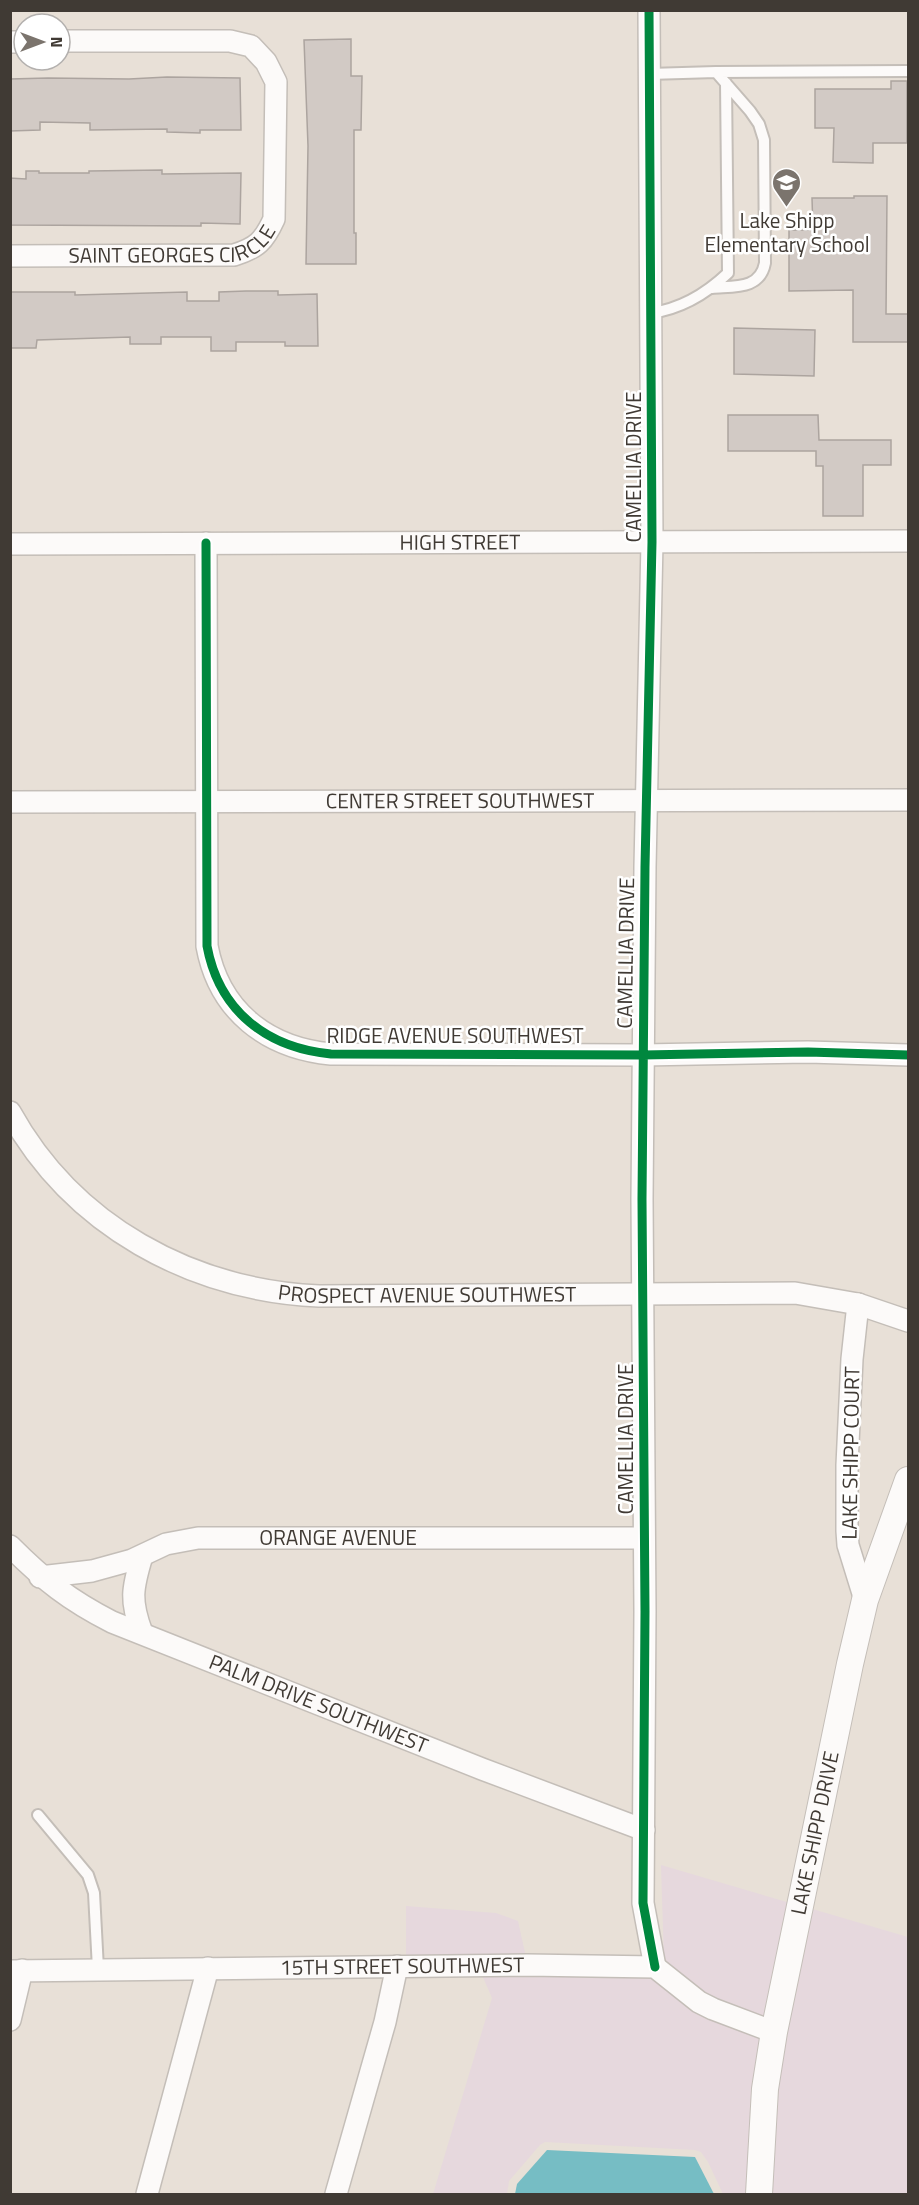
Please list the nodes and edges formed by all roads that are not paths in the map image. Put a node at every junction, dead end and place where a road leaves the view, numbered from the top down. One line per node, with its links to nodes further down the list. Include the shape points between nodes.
1 (649, 10): 5 (street, CAMELLIA DRIVE)
2 (72, 41): 7 (street, SAINT GEORGES CIRCLE, via 230,40 250,46 266,62 276,82 274,219 266,235 252,249 234,255)
3 (909, 70): 4 (lane)
4 (716, 72): 5 (lane); 6 (lane)
5 (650, 74): 9 (street, CAMELLIA DRIVE)
6 (726, 83): 8 (lane, via 728,273); 8 (lane, via 759,124 764,140 765,263 756,281)
7 (10, 256)
8 (712, 288): 9 (lane, via 669,311)
9 (651, 313): 11 (street, CAMELLIA DRIVE)
10 (909, 541): 11 (street, HIGH STREET)
11 (652, 542): 12 (street, HIGH STREET); 14 (street, CAMELLIA DRIVE)
12 (206, 543): 13 (street, HIGH STREET); 17 (street, RIDGE AVENUE SOUTHWEST)
13 (10, 544)
14 (647, 800): 15 (street, CENTER STREET SOUTHWEST); 17 (street, CENTER STREET SOUTHWEST); 18 (street, CAMELLIA DRIVE)
15 (909, 800)
16 (10, 802): 17 (street, CENTER STREET SOUTHWEST)
17 (206, 802): 18 (street, RIDGE AVENUE SOUTHWEST, via 210,959 223,992 264,1035 290,1046 331,1054)
18 (643, 1055): 19 (street, RIDGE AVENUE SOUTHWEST); 21 (street, CAMELLIA DRIVE)
19 (909, 1055)
20 (10, 1112): 21 (street, PROSPECT AVENUE SOUTHWEST, via 52,1171 94,1211 172,1262 238,1286 319,1296)
21 (643, 1295): 22 (street, PROSPECT AVENUE SOUTHWEST, via 795,1293); 25 (street, CAMELLIA DRIVE)
22 (858, 1304): 23 (street, PROSPECT AVENUE SOUTHWEST); 29 (street, LAKE SHIPP COURT, via 852,1359 847,1532)
23 (909, 1321)
24 (909, 1480): 29 (street, LAKE SHIPP DRIVE)
25 (644, 1538): 27 (street, ORANGE AVENUE, via 198,1538 166,1544); 32 (street, CAMELLIA DRIVE)
26 (10, 1546): 28 (street, PALM DRIVE SOUTHWEST)
27 (142, 1556): 28 (street, ORANGE AVENUE, via 92,1571); 30 (street, via 133,1595)
28 (40, 1577): 30 (street, PALM DRIVE SOUTHWEST, via 85,1608)
29 (865, 1600): 39 (street, LAKE SHIPP DRIVE)
30 (142, 1633): 32 (street, PALM DRIVE SOUTHWEST)
31 (38, 1815): 36 (lane, via 88,1875 94,1893)
32 (644, 1830): 34 (street, CAMELLIA DRIVE, via 643,1903)
33 (397, 1966): 34 (street, 15TH STREET SOUTHWEST); 35 (street, 15TH STREET SOUTHWEST); 42 (street)
34 (655, 1967): 39 (street, via 699,2002)
35 (208, 1968): 36 (street, 15TH STREET SOUTHWEST); 41 (street)
36 (98, 1969): 37 (street, 15TH STREET SOUTHWEST)
37 (16, 1970): 38 (street)
38 (10, 2020)
39 (774, 2032): 40 (street, LAKE SHIPP DRIVE, via 765,2089)
40 (759, 2189)
41 (147, 2194)
42 (336, 2194)

